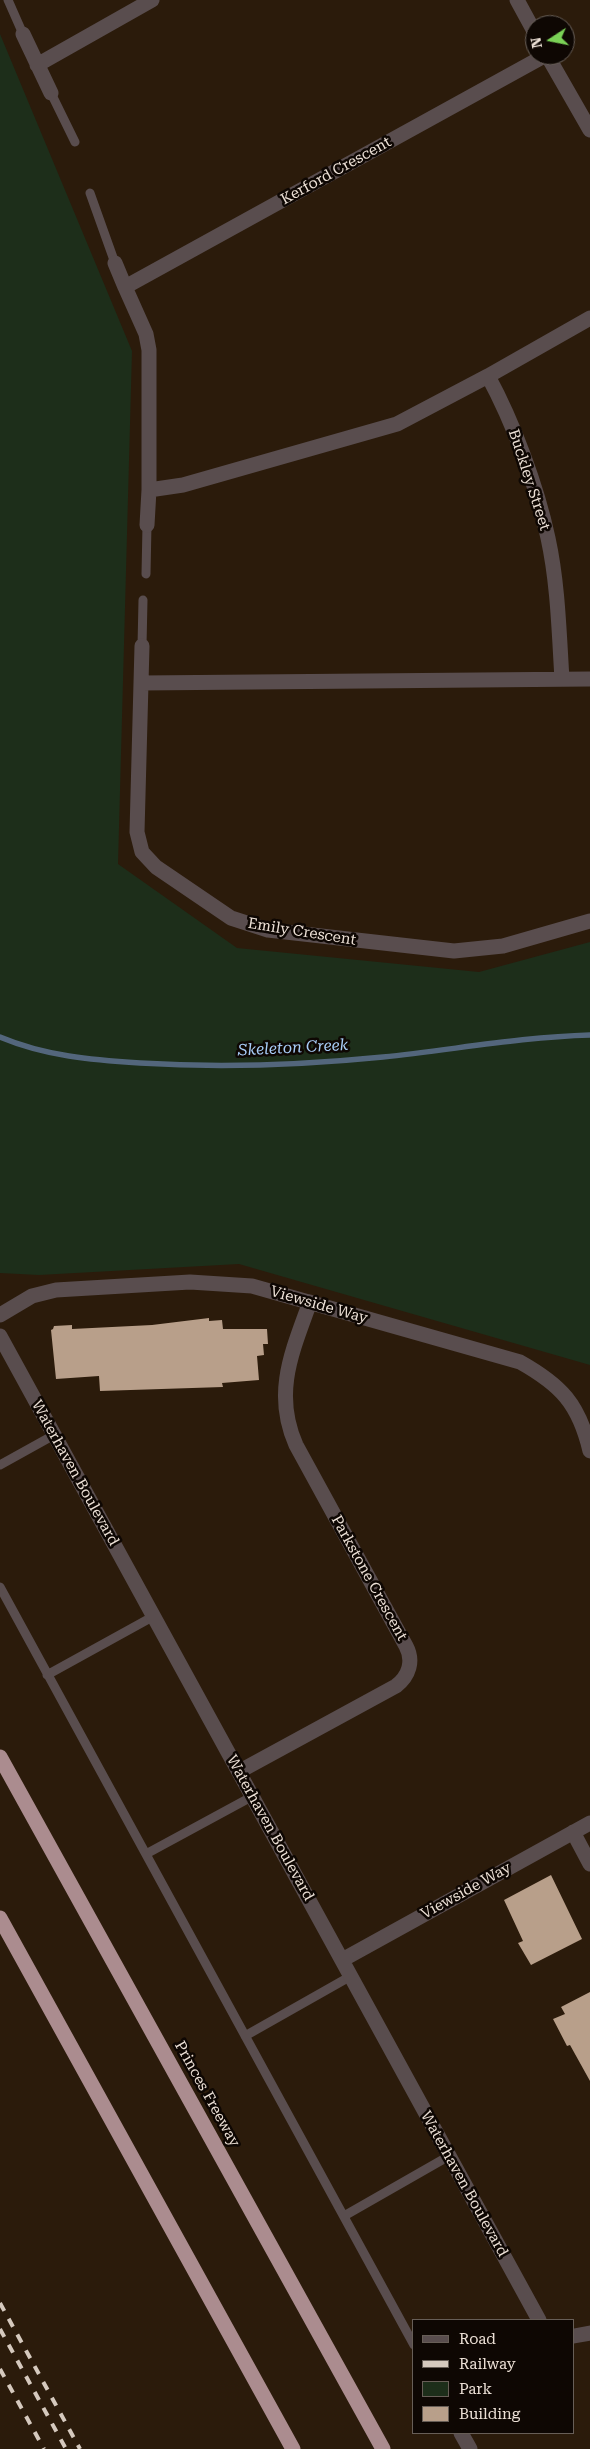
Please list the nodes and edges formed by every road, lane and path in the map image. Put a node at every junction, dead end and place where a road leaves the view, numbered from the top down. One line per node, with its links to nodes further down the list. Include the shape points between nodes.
1 (8, 0): 5 (lane)
2 (152, 0): 6 (street)
3 (517, 0): 4 (street)
4 (525, 15)
5 (23, 34): 6 (street)
6 (37, 64): 9 (street)
7 (529, 65): 14 (street, Kerford Crescent)
8 (553, 65): 10 (street)
9 (51, 93): 11 (lane)
10 (590, 130)
11 (75, 142)
12 (90, 193): 13 (lane)
13 (115, 263): 14 (street)
14 (126, 287): 17 (street, via 146,334 149,350)
15 (590, 318): 16 (street)
16 (488, 376): 17 (street, via 397,424 183,485); 23 (street, Buckley Street, via 501,400 541,509 555,585)
17 (149, 490): 18 (street)
18 (147, 525): 19 (lane)
19 (146, 574)
20 (143, 600): 21 (lane, Emily Crescent)
21 (142, 646): 24 (street, Emily Crescent)
22 (590, 678): 23 (street)
23 (562, 679): 24 (street)
24 (141, 683): 25 (street, Emily Crescent, via 137,832 142,852 156,867 231,918 268,930 454,951 503,946)
25 (590, 921)
26 (310, 1302): 27 (street, Viewside Way, via 252,1286 190,1282 47,1291); 30 (street, Viewside Way, via 520,1362 542,1374 570,1401 579,1414); 36 (street, Parkstone Crescent, via 285,1386 287,1420 296,1445 406,1646 410,1662 405,1676 396,1686)
27 (0, 1315)
28 (0, 1336): 29 (street, Waterhaven Boulevard)
29 (54, 1435): 31 (lane); 33 (street, Waterhaven Boulevard)
30 (590, 1451)
31 (0, 1465)
32 (0, 1587): 34 (lane)
33 (154, 1616): 34 (lane); 36 (street, Waterhaven Boulevard)
34 (47, 1675): 40 (lane)
35 (0, 1757): 54 (highway, Princes Freeway)
36 (240, 1771): 37 (street, Waterhaven Boulevard)
37 (253, 1796): 40 (lane); 43 (street, Waterhaven Boulevard)
38 (590, 1823): 39 (street, Viewside Way)
39 (573, 1832): 41 (street); 43 (street, Viewside Way)
40 (146, 1854): 45 (lane)
41 (590, 1864)
42 (0, 1918): 53 (highway)
43 (342, 1960): 44 (street, Waterhaven Boulevard)
44 (351, 1976): 45 (lane); 46 (street, Waterhaven Boulevard)
45 (245, 2036): 47 (lane)
46 (449, 2156): 47 (lane); 48 (street, Waterhaven Boulevard)
47 (344, 2216): 51 (lane)
48 (538, 2319)
49 (590, 2333): 50 (street)
50 (575, 2336)
51 (412, 2341)
52 (462, 2434): 55 (street)
53 (293, 2449)
54 (383, 2449)
55 (470, 2449)

